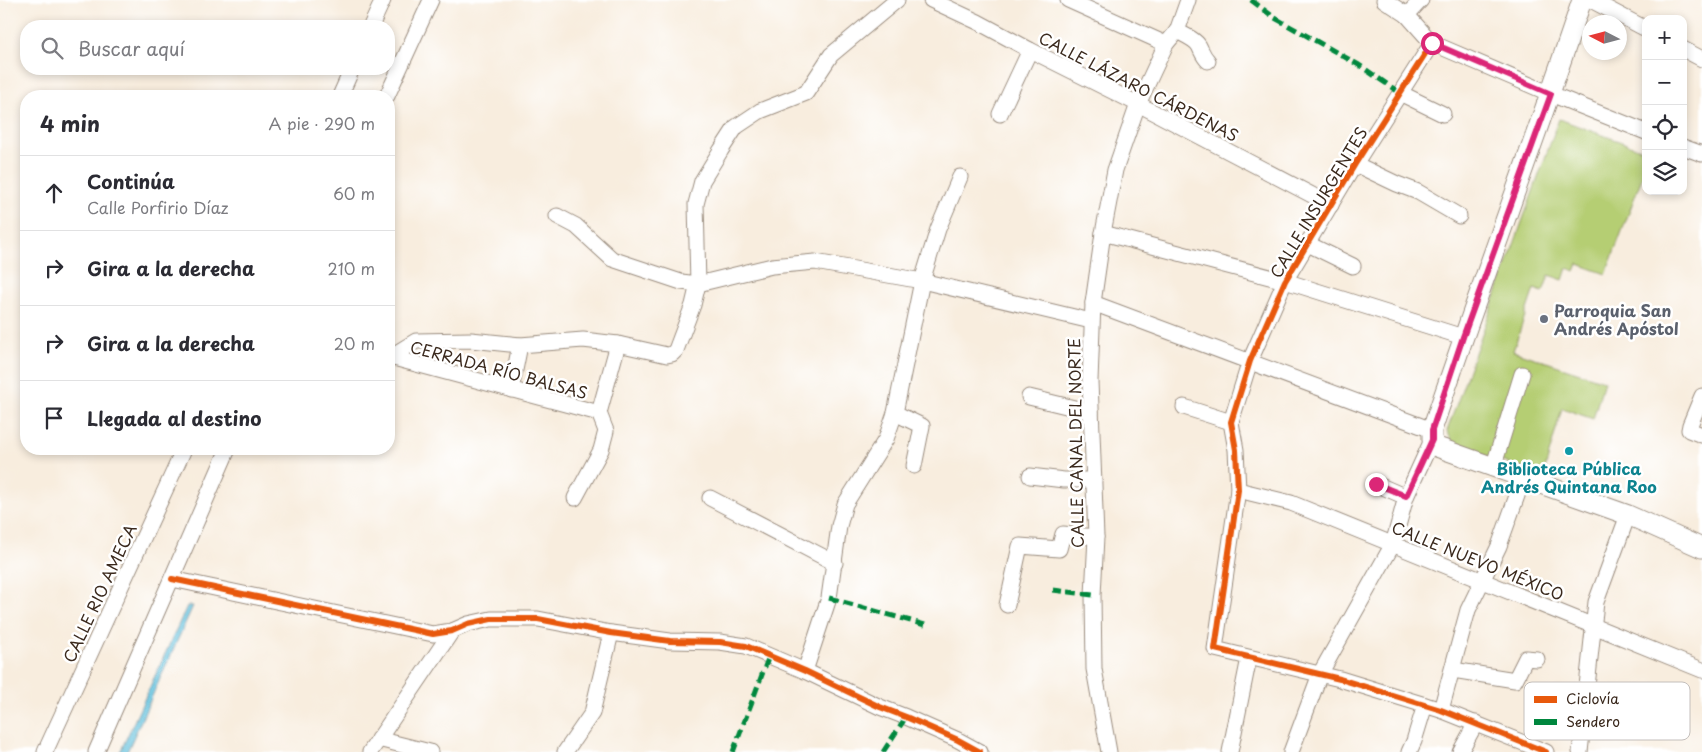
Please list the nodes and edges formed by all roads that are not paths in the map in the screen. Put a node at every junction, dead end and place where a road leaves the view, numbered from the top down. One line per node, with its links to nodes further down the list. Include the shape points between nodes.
1 (383, 0): 12 (street)
2 (431, 0): 23 (street)
3 (896, 0): 42 (street, via 831,55 806,92 760,111 736,128 702,181 696,204)
4 (931, 0): 17 (street, CALLE LÁZARO CÁRDENAS)
5 (1068, 0): 16 (street)
6 (1188, 0): 14 (street, CALLE CANAL DEL NORTE)
7 (1384, 0): 11 (street)
8 (1421, 0): 11 (street)
9 (1582, 0): 25 (main road)
10 (1591, 0): 13 (street)
11 (1408, 15): 15 (street)
12 (374, 20)
13 (1642, 27)
14 (1177, 31): 16 (street, CALLE CANAL DEL NORTE); 20 (street, via 1192,39)
15 (1432, 43): 24 (street, CALLE INSURGENTES); 25 (street)
16 (1166, 44): 26 (street, CALLE CANAL DEL NORTE)
17 (1030, 50): 26 (street, CALLE LÁZARO CÁRDENAS); 27 (street)
18 (1687, 51): 19 (street)
19 (1702, 59)
20 (1208, 61)
21 (349, 75): 22 (street)
22 (343, 90)
23 (390, 90)
24 (1400, 93): 28 (street); 32 (street, CALLE INSURGENTES)
25 (1551, 94): 29 (street); 45 (main road)
26 (1138, 104): 34 (street, CALLE LÁZARO CÁRDENAS); 37 (street, CALLE CANAL DEL NORTE, via 1115,170)
27 (1000, 114)
28 (1444, 114)
29 (1642, 130)
30 (1687, 148): 31 (street)
31 (1702, 154)
32 (1355, 164): 34 (street, CALLE INSURGENTES); 36 (street, via 1418,192)
33 (960, 177): 40 (street, via 938,229)
34 (1331, 205): 38 (street, CALLE INSURGENTES)
35 (556, 216): 42 (street, via 576,226 612,259 681,282)
36 (1459, 216)
37 (1103, 233): 41 (street); 43 (street, CALLE CANAL DEL NORTE)
38 (1308, 244): 39 (street); 41 (street, CALLE INSURGENTES)
39 (1353, 266)
40 (922, 281): 42 (street, via 815,262 772,266); 44 (street); 57 (street)
41 (1285, 281): 45 (street); 50 (street, CALLE INSURGENTES)
42 (698, 284): 46 (street, via 683,332 672,354)
43 (1093, 303): 44 (street, CALLE CANAL DEL NORTE); 50 (street)
44 (1091, 321): 56 (street, CALLE CANAL DEL NORTE)
45 (1463, 337): 61 (main road)
46 (618, 344): 47 (street, via 583,340); 58 (street)
47 (520, 345): 48 (street, via 471,340 416,341); 52 (street)
48 (395, 355)
49 (395, 361): 52 (street, CERRADA RÍO BALSAS)
50 (1250, 361): 59 (street, CALLE INSURGENTES); 61 (street)
51 (1522, 374): 65 (street)
52 (510, 390): 58 (street, CERRADA RÍO BALSAS)
53 (1702, 396): 60 (street, via 1690,425)
54 (1029, 397): 56 (street)
55 (1184, 407): 59 (street)
56 (1091, 412): 68 (street, CALLE CANAL DEL NORTE)
57 (895, 413): 64 (street, via 922,426); 78 (street, via 886,439 846,504 839,526)
58 (599, 414): 72 (street, via 606,431 601,450)
59 (1231, 422): 70 (street, CALLE INSURGENTES)
60 (1696, 433)
61 (1432, 435): 65 (main road, via 1437,447); 71 (street)
62 (181, 455): 96 (street, CALLE RIO AMECA)
63 (225, 455): 79 (street)
64 (914, 466)
65 (1493, 468): 67 (main road)
66 (1030, 476): 68 (street)
67 (1523, 478): 74 (main road); 80 (street, via 1499,546)
68 (1094, 480): 75 (street, CALLE CANAL DEL NORTE)
69 (1376, 484): 71 (street)
70 (1238, 490): 76 (street, CALLE NUEVO MÉXICO, via 1291,503); 85 (street, CALLE INSURGENTES, via 1215,649)
71 (1406, 496): 76 (street)
72 (575, 498)
73 (710, 498): 78 (street)
74 (1628, 516): 77 (main road); 82 (street, via 1596,602)
75 (1096, 537): 81 (street, via 1063,534 1059,549 1020,546); 102 (street, CALLE CANAL DEL NORTE, via 1094,669)
76 (1394, 544): 80 (street, CALLE NUEVO MÉXICO); 90 (street)
77 (1701, 545)
78 (835, 563): 89 (street, via 828,598)
79 (172, 579): 83 (street, via 433,634); 97 (street)
80 (1482, 580): 82 (street, CALLE NUEVO MÉXICO); 87 (street, via 1468,610)
81 (1007, 605)
82 (1594, 626): 88 (street, CALLE NUEVO MÉXICO); 91 (street)
83 (452, 630): 84 (street, via 491,619 538,619); 95 (street)
84 (612, 633): 89 (street, via 746,646); 100 (street, via 592,713)
85 (1249, 658): 90 (street); 103 (street)
86 (1537, 659): 87 (street, via 1526,658 1515,680)
87 (1453, 670): 93 (street)
88 (1702, 670)
89 (805, 671): 101 (street)
90 (1320, 674): 92 (street); 104 (street)
91 (1588, 682)
92 (1425, 705): 93 (street); 105 (street)
93 (1441, 710): 94 (street)
94 (1476, 723): 106 (street); 107 (street)
95 (378, 739): 98 (street); 99 (street)
96 (45, 752)
97 (96, 752)
98 (370, 752)
99 (430, 752)
100 (564, 752)
101 (980, 752)
102 (1109, 752)
103 (1230, 752)
104 (1291, 752)
105 (1409, 752)
106 (1460, 752)
107 (1546, 752)

